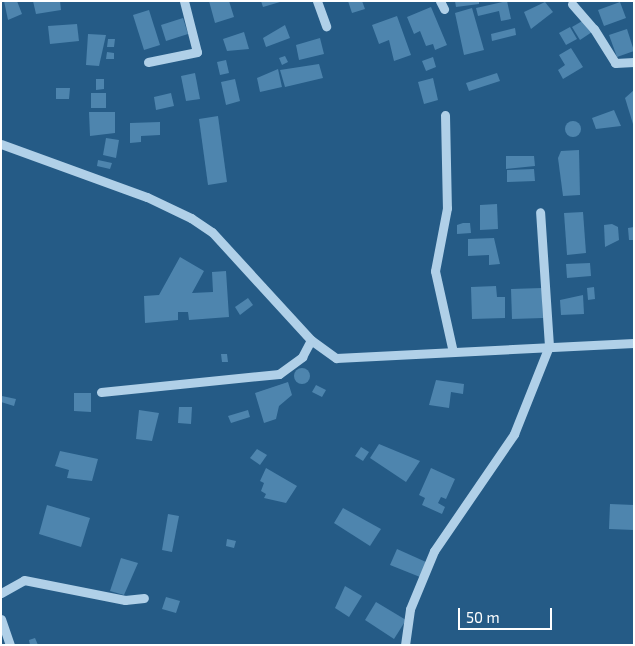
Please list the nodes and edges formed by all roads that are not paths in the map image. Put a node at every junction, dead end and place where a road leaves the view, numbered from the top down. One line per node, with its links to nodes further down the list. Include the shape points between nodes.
1 (184, 1): 6 (street, via 197,45 195,55)
2 (317, 1): 5 (street)
3 (583, 1): 4 (street)
4 (570, 3): 7 (street, via 594,28 615,64)
5 (326, 26)
6 (148, 62)
7 (634, 62)
8 (446, 115): 14 (street, via 447,208 435,271)
9 (1, 144): 11 (street, via 147,197 191,218 212,232)
10 (540, 212): 13 (street)
11 (312, 340): 14 (street, via 345,360); 15 (street, via 302,358 279,374)
12 (634, 343): 13 (street)
13 (549, 346): 14 (street); 20 (street, via 514,434 434,551 410,609)
14 (453, 352)
15 (101, 392)
16 (1, 593): 17 (street, via 24,580 125,600)
17 (144, 598)
18 (1, 619): 19 (street)
19 (10, 645)
20 (405, 645)

